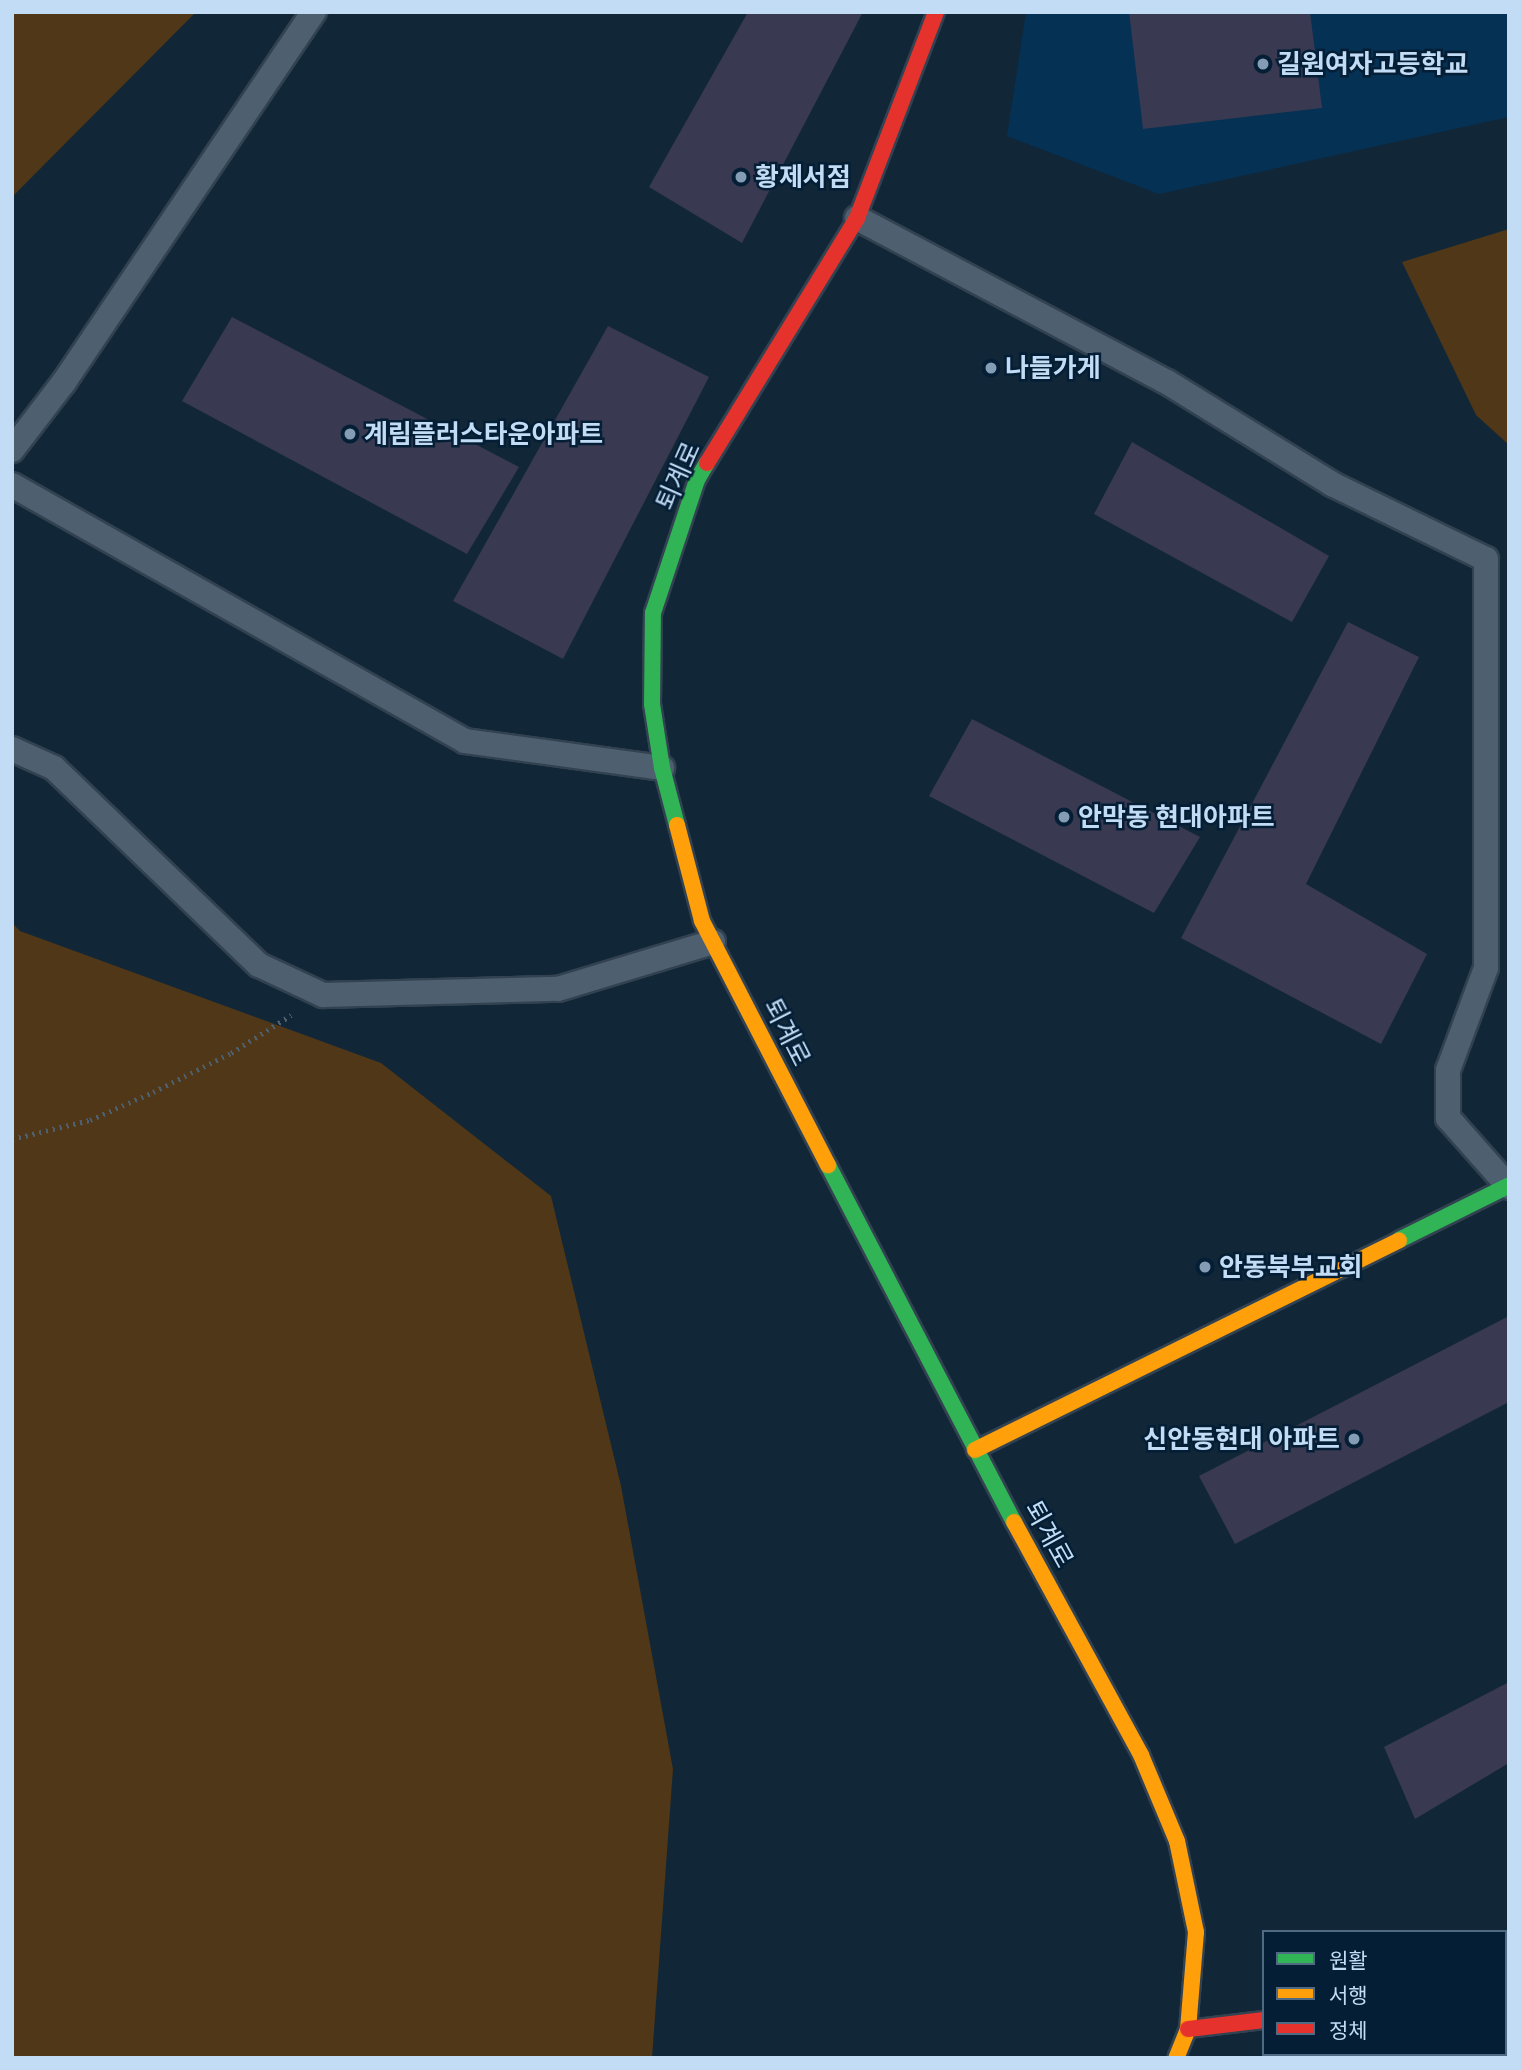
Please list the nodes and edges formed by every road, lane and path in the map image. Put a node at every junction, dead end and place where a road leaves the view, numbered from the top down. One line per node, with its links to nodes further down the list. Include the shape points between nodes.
1 (314, 12): 4 (lane, via 64,382)
2 (936, 12): 3 (street, 퇴계로)
3 (857, 218): 7 (street, 퇴계로, via 697,480 653,613 652,704); 11 (lane, via 1167,382 1332,484 1486,559 1486,968 1448,1070 1448,1118)
4 (12, 450)
5 (12, 485): 7 (lane, via 465,741)
6 (12, 749): 9 (lane, via 54,768 259,965)
7 (662, 768): 8 (street, 퇴계로, via 702,921)
8 (713, 942): 9 (lane, via 558,989); 12 (street, 퇴계로)
9 (323, 995): 10 (path, via 231,1053 153,1092 90,1120)
10 (12, 1139)
11 (1508, 1186): 12 (street)
12 (975, 1450): 14 (street, 퇴계로, via 1141,1755 1177,1841 1196,1932)
13 (1262, 2020): 14 (street)
14 (1188, 2029): 15 (street, 퇴계로)
15 (1176, 2058)

